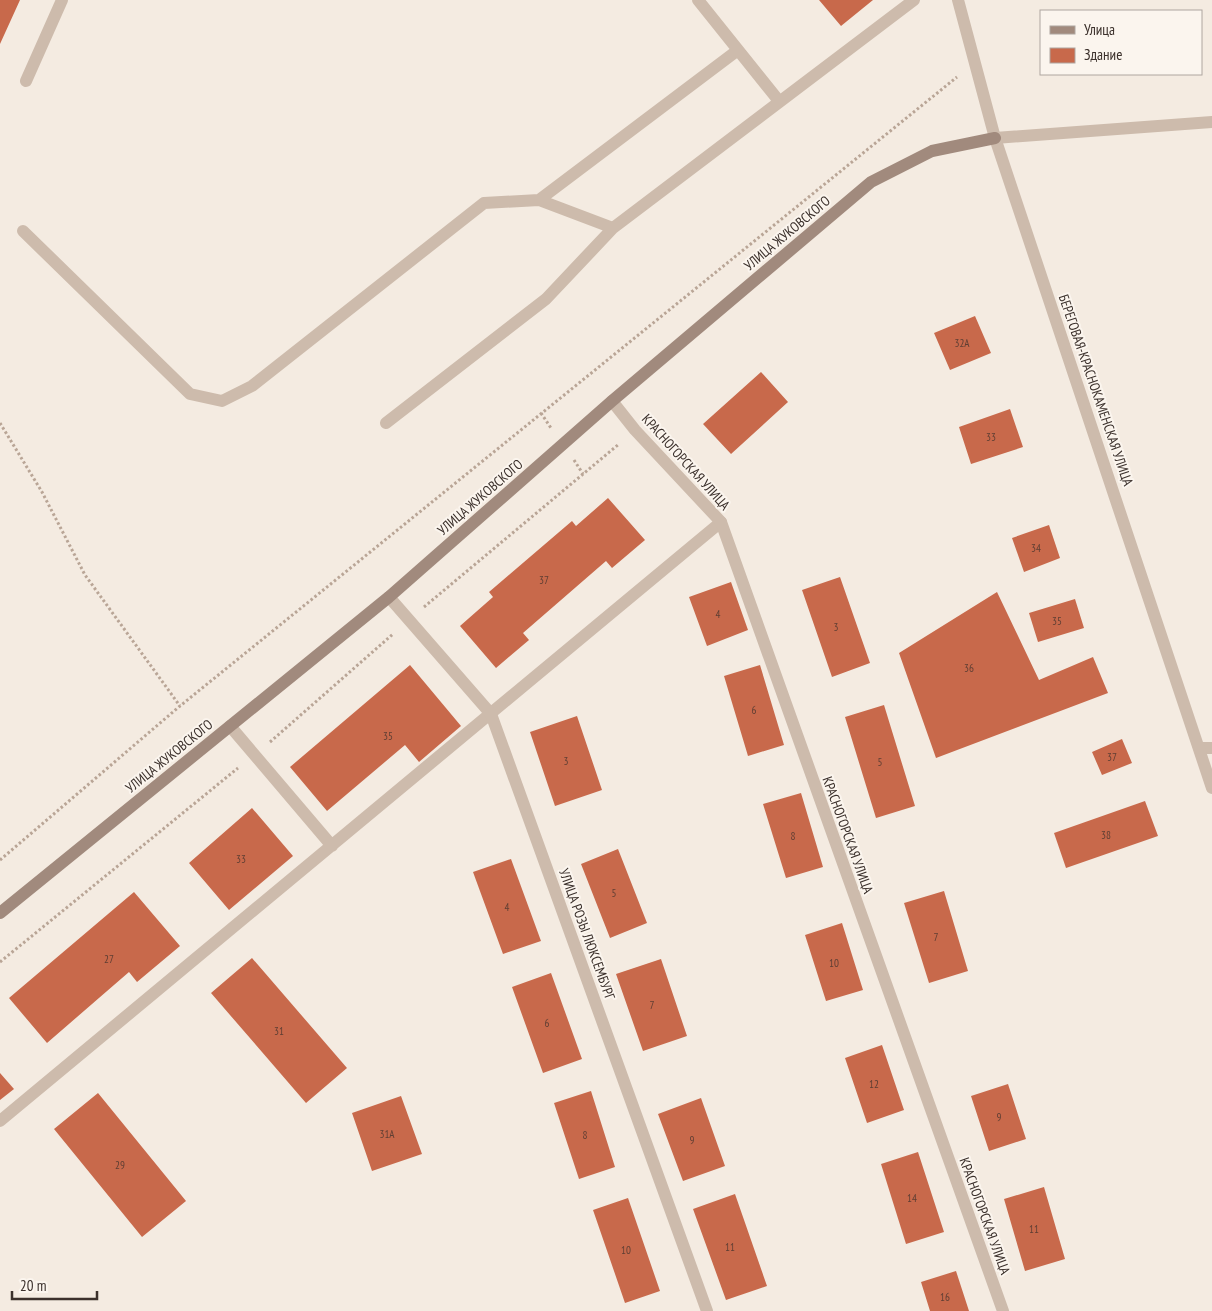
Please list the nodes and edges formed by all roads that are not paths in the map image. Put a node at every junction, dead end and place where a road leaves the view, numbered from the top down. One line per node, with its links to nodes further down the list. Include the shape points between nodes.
1 (62, 0): 6 (street)
2 (698, 0): 5 (street)
3 (914, 0): 7 (street)
4 (958, 0): 9 (street, БЕРЕГОВАЯ-КРАСНОКАМЕНСКАЯ УЛИЦА)
5 (738, 50): 7 (street); 10 (street)
6 (26, 81)
7 (779, 101): 11 (street)
8 (1212, 122): 9 (street)
9 (995, 138): 13 (street, УЛИЦА ЖУКОВСКОГО, via 932,151 871,182); 19 (street, БЕРЕГОВАЯ-КРАСНОКАМЕНСКАЯ УЛИЦА)
10 (539, 200): 11 (street); 12 (street, via 484,203 252,386 222,400 190,394)
11 (613, 228): 14 (street, via 546,299)
12 (23, 231)
13 (612, 401): 15 (street, КРАСНОГОРСКАЯ УЛИЦА); 16 (street, УЛИЦА ЖУКОВСКОГО)
14 (386, 423)
15 (721, 522): 17 (street); 25 (street, КРАСНОГОРСКАЯ УЛИЦА)
16 (389, 596): 17 (street, УЛИЦА РОЗЫ ЛЮКСЕМБУРГ); 18 (street, УЛИЦА ЖУКОВСКОГО)
17 (491, 714): 21 (street); 24 (street, УЛИЦА РОЗЫ ЛЮКСЕМБУРГ)
18 (230, 726): 21 (street); 22 (street, УЛИЦА ЖУКОВСКОГО)
19 (1206, 748): 20 (street, БЕРЕГОВАЯ-КРАСНОКАМЕНСКАЯ УЛИЦА)
20 (1212, 788)
21 (332, 846): 23 (street)
22 (0, 913)
23 (0, 1121)
24 (707, 1311)
25 (1003, 1311)

